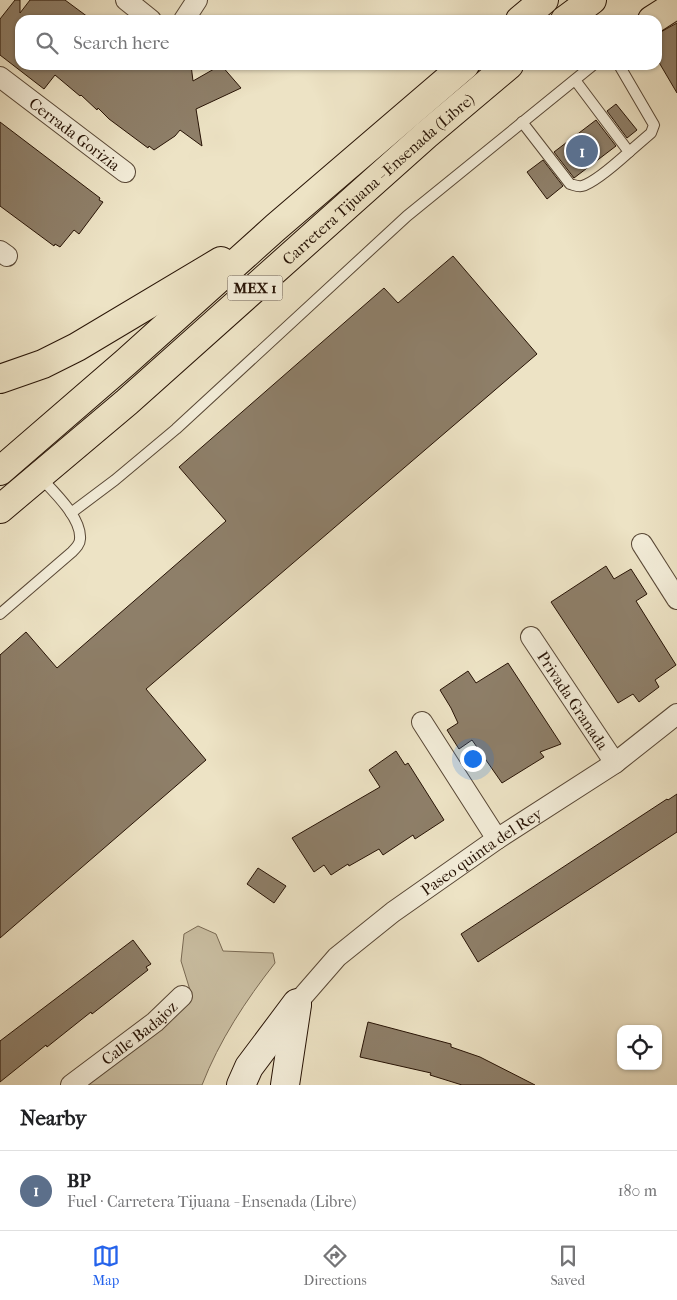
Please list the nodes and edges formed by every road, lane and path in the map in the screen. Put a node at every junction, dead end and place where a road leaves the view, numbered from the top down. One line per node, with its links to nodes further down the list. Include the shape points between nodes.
1 (126, 0): 6 (street)
2 (197, 0): 7 (street)
3 (544, 0): 8 (highway)
4 (592, 0): 9 (highway)
5 (677, 4): 10 (highway)
6 (145, 15)
7 (187, 15)
8 (526, 15)
9 (572, 15)
10 (660, 15)
11 (460, 70): 20 (highway, Carretera Tijuana - Ensenada (Libre) / MEX 1)
12 (503, 70): 23 (highway, Carretera Tijuana - Ensenada (Libre) / MEX 1, via 128,402)
13 (586, 70): 16 (lane)
14 (622, 70): 18 (lane, via 654,125 651,133)
15 (0, 77): 19 (street, Cerrada Gorizia)
16 (574, 80): 17 (lane); 18 (lane)
17 (522, 122): 18 (lane, via 565,179 577,186 590,183); 25 (lane, via 407,216 176,429)
18 (629, 152)
19 (126, 172)
20 (276, 227): 21 (highway, via 77,347 43,364); 22 (highway, Carretera Tijuana - Ensenada (Libre) / MEX 1)
21 (0, 379)
22 (0, 470)
23 (39, 476): 24 (highway, Carretera Tijuana - Ensenada (Libre) / MEX 1); 25 (lane)
24 (0, 508)
25 (72, 513): 28 (lane, via 80,532 79,545)
26 (642, 544): 27 (street)
27 (677, 599)
28 (0, 614)
29 (531, 638): 32 (street, Privada Granada)
30 (677, 714): 32 (street, Paseo quinta del Rey)
31 (422, 722): 33 (street)
32 (615, 763): 33 (street, Paseo quinta del Rey)
33 (497, 840): 35 (street, Paseo quinta del Rey, via 393,912 337,956)
34 (182, 996): 38 (street, Calle Badajoz, via 154,1022)
35 (297, 1003): 36 (street); 37 (street)
36 (245, 1076): 37 (street)
37 (292, 1084)
38 (71, 1085)

